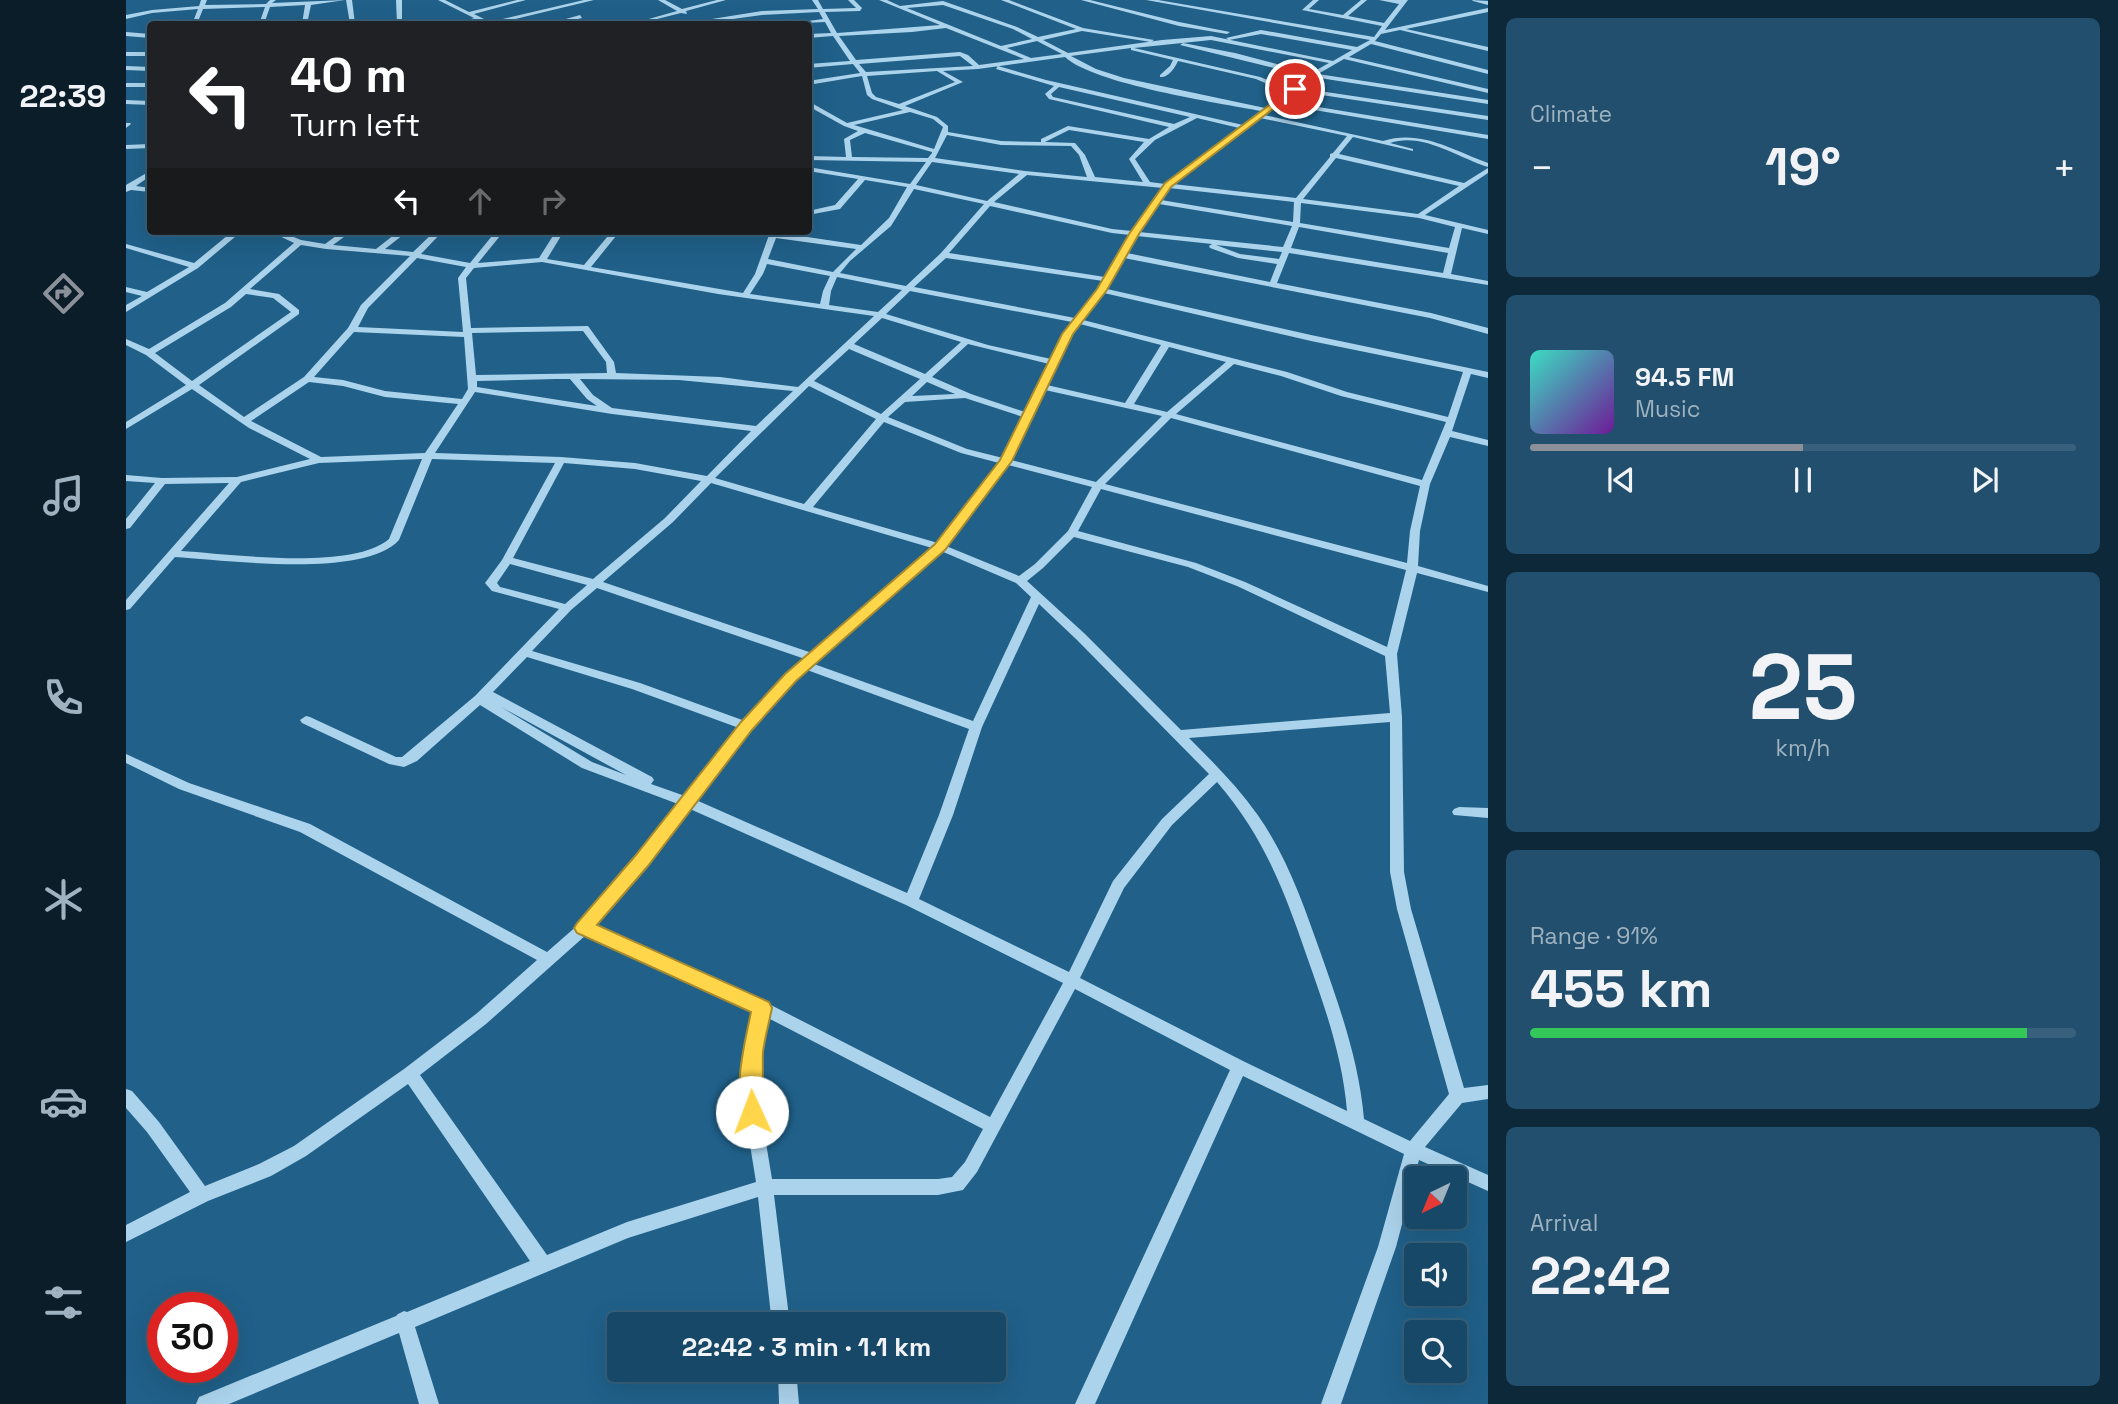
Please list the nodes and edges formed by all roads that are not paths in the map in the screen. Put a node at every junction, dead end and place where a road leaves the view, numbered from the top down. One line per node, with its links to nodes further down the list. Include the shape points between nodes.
1 (342, 0): 28 (street)
2 (349, 0): 44 (street)
3 (399, 0): 45 (street)
4 (455, 0): 21 (street)
5 (523, 0): 34 (street)
6 (556, 0): 29 (street)
7 (592, 0): 29 (street); 36 (street)
8 (662, 0): 33 (street)
9 (723, 0): 33 (street)
10 (814, 0): 31 (street)
11 (883, 0): 30 (street)
12 (1004, 0): 56 (street)
13 (1084, 0): 61 (street)
14 (1149, 0): 22 (street)
15 (1316, 0): 38 (street, via 1305,10)
16 (1364, 0): 38 (street)
17 (1382, 0): 26 (street)
18 (1475, 0): 27 (street)
19 (203, 1): 20 (street); 35 (street, via 167,4); 41 (street)
20 (237, 1): 23 (street)
21 (443, 1): 34 (street)
22 (1165, 1): 37 (street)
23 (272, 2): 28 (street); 42 (street)
24 (853, 2): 25 (street); 31 (street, via 860,9)
25 (864, 2)
26 (1405, 2): 57 (street)
27 (1488, 3)
28 (308, 4): 43 (street)
29 (572, 5): 48 (street)
30 (901, 7): 55 (street); 64 (street, via 943,3)
31 (818, 9): 40 (street); 53 (street)
32 (1488, 10): 57 (street)
33 (682, 11): 51 (street); 52 (street)
34 (468, 14): 39 (street)
35 (126, 17)
36 (580, 17): 49 (street); 50 (street)
37 (1259, 17): 57 (street); 61 (street)
38 (1343, 18): 57 (street)
39 (478, 19): 46 (street); 47 (street)
40 (826, 20): 54 (street); 59 (street)
41 (196, 21)
42 (263, 21)
43 (305, 21)
44 (352, 21)
45 (400, 21)
46 (470, 21)
47 (482, 21)
48 (502, 21)
49 (563, 21)
50 (579, 21)
51 (644, 21)
52 (695, 21)
53 (715, 21)
54 (812, 22)
55 (947, 26): 59 (street); 67 (street)
56 (1082, 29): 64 (street); 65 (street)
57 (1382, 33): 69 (street); 70 (street); 84 (street)
58 (126, 34): 60 (street)
59 (833, 34): 63 (street); 76 (street)
60 (140, 35): 62 (street); 66 (street)
61 (1228, 35): 65 (street); 69 (street, via 1268,32); 75 (street)
62 (147, 36)
63 (812, 36)
64 (1041, 39): 67 (street); 73 (street)
65 (1161, 42): 68 (street); 86 (street)
66 (126, 45)
67 (998, 48): 77 (street)
68 (1126, 48): 73 (street); 74 (street)
69 (1359, 49): 75 (street)
70 (1488, 49)
71 (126, 54): 72 (street)
72 (147, 54)
73 (1064, 56): 77 (street); 101 (street, via 1129,81)
74 (1177, 58): 87 (street); 92 (street)
75 (1338, 59): 86 (street); 93 (street)
76 (852, 60): 78 (street); 80 (street, via 960,54); 85 (street)
77 (1033, 61): 79 (street)
78 (812, 65)
79 (991, 66): 80 (street); 91 (street)
80 (978, 67): 83 (street)
81 (126, 68): 82 (street)
82 (147, 69)
83 (939, 72): 85 (street); 99 (street, via 960,82)
84 (1488, 72)
85 (864, 74): 88 (street); 99 (street, via 869,94)
86 (1311, 75): 92 (street); 96 (street)
87 (1162, 76)
88 (812, 82)
89 (126, 85): 90 (street)
90 (147, 85)
91 (1058, 85): 102 (street); 105 (street, via 1048,94 1051,98)
92 (1293, 91): 95 (street); 103 (street)
93 (1488, 91)
94 (126, 102): 97 (street)
95 (1276, 102): 101 (street); 107 (street)
96 (1488, 102)
97 (147, 103)
98 (812, 106): 104 (street)
99 (899, 106): 100 (street)
100 (909, 110): 104 (street); 109 (street, via 943,122)
101 (1262, 113): 106 (street); 110 (street)
102 (1198, 115): 105 (street); 106 (street)
103 (1484, 118): 111 (street)
104 (846, 125): 108 (street)
105 (1177, 127): 114 (street)
106 (1245, 127): 133 (street)
107 (1431, 128): 111 (street); 113 (street)
108 (863, 131): 120 (street); 123 (street, via 847,139)
109 (945, 133): 115 (street, via 1001,143); 120 (street)
110 (1351, 135): 116 (street); 121 (street)
111 (1471, 135): 112 (street)
112 (1488, 138)
113 (1419, 139): 116 (street, via 1395,137); 125 (street)
114 (1151, 141): 115 (street, via 1068,128); 132 (street, via 1132,159)
115 (1039, 142): 131 (street, via 1075,145)
116 (1382, 143): 119 (street)
117 (147, 146): 118 (street)
118 (126, 147)
119 (1411, 150)
120 (934, 151): 124 (street)
121 (1332, 155): 134 (street); 138 (street)
122 (812, 158): 123 (street)
123 (849, 158): 124 (street)
124 (932, 160): 128 (street); 135 (street)
125 (1488, 165)
126 (812, 170): 130 (street)
127 (1488, 170): 134 (street)
128 (1024, 173): 131 (street); 140 (street)
129 (147, 175): 136 (street)
130 (863, 178): 135 (street); 141 (street, via 837,207)
131 (1091, 179): 132 (street)
132 (1148, 184): 133 (street)
133 (1168, 185): 138 (street); 139 (street)
134 (1465, 185): 142 (street)
135 (911, 186): 140 (street); 161 (street, via 887,224)
136 (127, 188): 137 (street)
137 (147, 190)
138 (1298, 200): 142 (street); 143 (street)
139 (1156, 201): 143 (street); 146 (street)
140 (989, 203): 146 (street); 166 (street)
141 (812, 212)
142 (1419, 216): 144 (street)
143 (1296, 225): 163 (street); 164 (street)
144 (1459, 225): 145 (street); 164 (street)
145 (1488, 232)
146 (1134, 234): 157 (street); 167 (street)
147 (233, 235): 171 (street)
148 (282, 235): 158 (street)
149 (343, 235): 160 (street)
150 (399, 235): 162 (street)
151 (436, 235): 165 (street)
152 (497, 235): 172 (street)
153 (558, 235): 168 (street)
154 (613, 235): 173 (street)
155 (772, 235): 169 (street)
156 (785, 235): 161 (street)
157 (1197, 240): 163 (street); 170 (street, via 1238,256)
158 (299, 242): 160 (street); 181 (street)
159 (126, 246): 171 (street)
160 (327, 247): 162 (street)
161 (861, 247): 174 (street)
162 (379, 250): 165 (street)
163 (1289, 250): 170 (street); 175 (street)
164 (1453, 251): 175 (street)
165 (418, 255): 172 (street); 188 (street, via 364,307)
166 (944, 255): 178 (street); 180 (street)
167 (1123, 255): 177 (street); 178 (street)
168 (542, 260): 172 (street); 173 (street)
169 (765, 261): 174 (street); 183 (street)
170 (1283, 262): 177 (street)
171 (195, 266): 182 (street)
172 (471, 266): 190 (street, via 461,286)
173 (587, 267): 183 (street)
174 (834, 273): 180 (street); 184 (street)
175 (1446, 277): 176 (street)
176 (1488, 283)
177 (1273, 284): 189 (street)
178 (1105, 285): 187 (street); 198 (street, via 1311,338)
179 (126, 289): 182 (street)
180 (907, 289): 186 (street); 187 (street)
181 (245, 290): 195 (street, via 192,329); 205 (street, via 276,296 296,312)
182 (148, 295): 185 (street)
183 (745, 296): 184 (street)
184 (824, 307): 186 (street)
185 (126, 309)
186 (882, 315): 192 (street); 194 (street)
187 (1078, 321): 193 (street); 197 (street)
188 (352, 329): 190 (street); 204 (street)
189 (1488, 331)
190 (467, 333): 200 (street, via 585,328 610,362); 202 (street)
191 (126, 342): 195 (street)
192 (966, 342): 197 (street); 203 (street)
193 (1166, 344): 196 (street); 212 (street)
194 (848, 345): 203 (street); 206 (street)
195 (149, 353): 205 (street)
196 (1232, 361): 215 (street); 219 (street)
197 (1052, 362): 207 (street)
198 (1468, 371): 201 (street); 219 (street)
199 (572, 375): 200 (street); 202 (street); 213 (street, via 590,397)
200 (612, 375): 206 (street)
201 (1488, 375)
202 (473, 378): 208 (street)
203 (926, 378): 209 (street); 210 (street)
204 (307, 379): 211 (street); 217 (street)
205 (193, 385): 217 (street); 218 (street)
206 (806, 386): 216 (street); 220 (street)
207 (1043, 387): 212 (street); 214 (street)
208 (473, 389): 211 (street); 213 (street)
209 (968, 396): 210 (street); 214 (street)
210 (904, 399): 216 (street)
211 (464, 402): 222 (street)
212 (1128, 406): 215 (street)
213 (612, 411): 220 (street)
214 (1026, 415): 225 (street)
215 (1169, 415): 230 (street); 231 (street)
216 (882, 418): 225 (street, via 937,442); 232 (street)
217 (244, 421): 223 (street)
218 (126, 426)
219 (1449, 427): 221 (street); 230 (street)
220 (758, 429): 227 (street)
221 (1488, 443)
222 (428, 456): 223 (street); 224 (street); 236 (street, via 394,541 372,553 316,562)
223 (319, 460): 228 (street)
224 (561, 460): 227 (street, via 635,466); 237 (street)
225 (1006, 461): 231 (street); 235 (street)
226 (126, 478): 229 (street)
227 (707, 479): 232 (street); 240 (street, via 669,520)
228 (237, 480): 229 (street); 236 (street)
229 (162, 481): 233 (street)
230 (1425, 484): 238 (street)
231 (1098, 486): 234 (street); 238 (street)
232 (806, 508): 235 (street)
233 (126, 526)
234 (1072, 533): 239 (street); 246 (street, via 1192,565)
235 (940, 547): 239 (street); 247 (street)
236 (172, 554): 243 (street)
237 (507, 560): 240 (street); 244 (street, via 491,583 493,587)
238 (1412, 569): 241 (street); 246 (street)
239 (1020, 580): 242 (street)
240 (594, 583): 244 (street); 247 (street)
241 (1488, 589)
242 (1037, 596): 252 (street); 253 (street)
243 (126, 607)
244 (567, 608): 245 (street)
245 (524, 652): 248 (street); 251 (street)
246 (1391, 654): 249 (street)
247 (808, 661): 251 (street); 252 (street)
248 (482, 696): 250 (street, via 404,762); 256 (street, via 587,765)
249 (1396, 717): 253 (street); 268 (street, via 1396,872)
250 (306, 720)
251 (747, 726): 256 (street)
252 (976, 727): 259 (street)
253 (1179, 735): 255 (street)
254 (126, 758): 261 (street, via 184,786 305,828)
255 (1217, 774): 262 (street, via 1167,822 1118,885); 269 (street, via 1264,833 1284,870 1342,1035)
256 (687, 802): 259 (street); 260 (street)
257 (1459, 812): 258 (street)
258 (1488, 813)
259 (911, 901): 262 (street)
260 (584, 928): 261 (street); 263 (street)
261 (548, 959): 265 (street)
262 (1072, 980): 264 (street); 270 (street)
263 (762, 1008): 270 (street); 273 (street, via 750,1095)
264 (1239, 1067): 269 (street); 283 (street)
265 (410, 1074): 274 (street, via 300,1151); 276 (street)
266 (1488, 1093): 268 (street)
267 (126, 1096): 274 (street)
268 (1458, 1096): 271 (street)
269 (1356, 1122): 271 (street)
270 (992, 1126): 273 (street, via 957,1184)
271 (1413, 1150): 272 (street); 284 (street, via 1387,1247)
272 (1488, 1183)
273 (765, 1187): 276 (street, via 627,1230); 277 (street)
274 (202, 1195): 275 (street)
275 (126, 1234)
276 (542, 1263): 278 (street)
277 (779, 1312)
278 (404, 1320): 280 (street); 281 (street)
279 (788, 1382): 282 (street)
280 (206, 1404)
281 (429, 1404)
282 (789, 1404)
283 (1085, 1404)
284 (1331, 1404)

